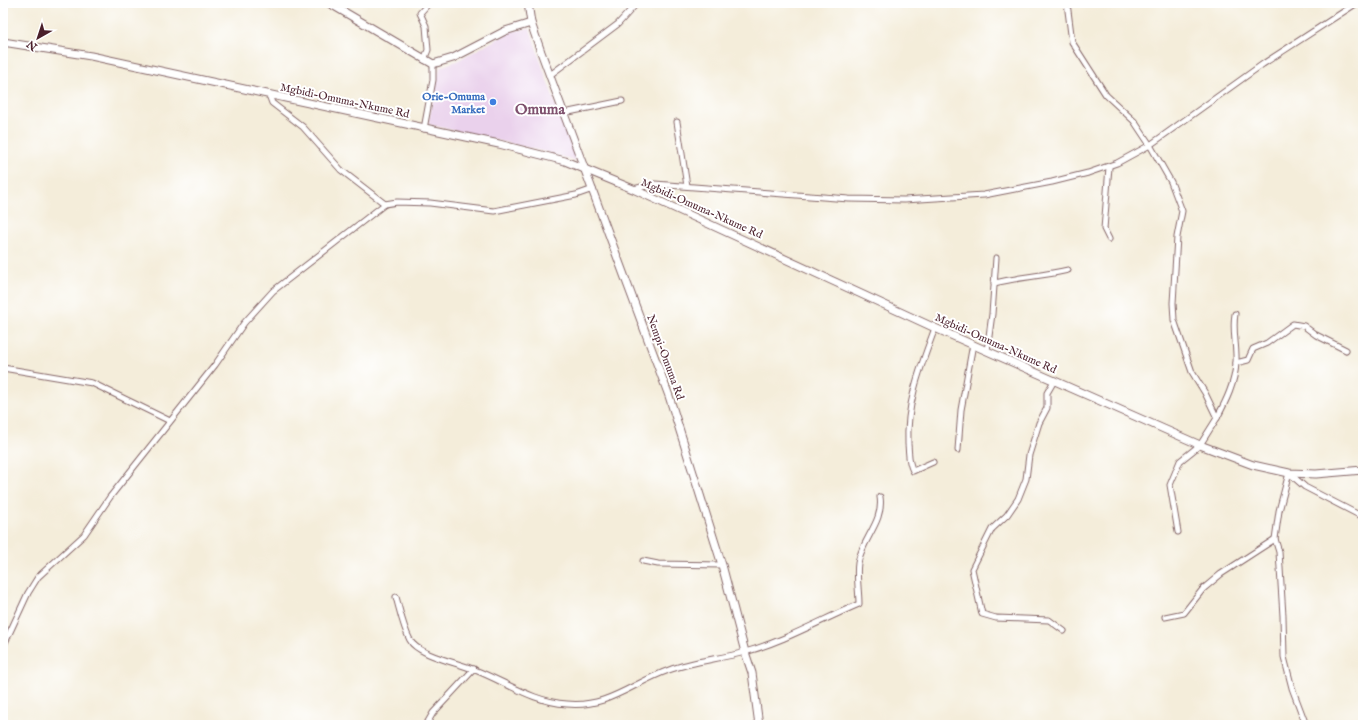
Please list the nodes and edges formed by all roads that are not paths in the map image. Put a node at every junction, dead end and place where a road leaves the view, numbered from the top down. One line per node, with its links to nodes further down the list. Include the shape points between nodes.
1 (329, 3): 9 (street)
2 (429, 3): 9 (street, via 420,13 426,26 428,50)
3 (528, 3): 7 (street, Nempi-Omuma Rd)
4 (637, 3): 11 (street, via 618,24)
5 (1067, 3): 17 (street, via 1072,42 1106,94 1134,121)
6 (1357, 3): 17 (street, via 1263,64)
7 (531, 23): 10 (street, via 505,31 453,58); 11 (street, Nempi-Omuma Rd)
8 (3, 42): 12 (street, Mgbidi-Omuma-Nkume Rd, via 91,56)
9 (424, 60): 10 (street)
10 (433, 64): 16 (street, via 433,80)
11 (550, 75): 14 (street, Nempi-Omuma Rd)
12 (269, 95): 16 (street, Mgbidi-Omuma-Nkume Rd); 23 (street, via 272,103 303,127 341,170)
13 (622, 101): 14 (street)
14 (564, 113): 19 (street, Nempi-Omuma Rd)
15 (677, 122): 20 (street)
16 (424, 129): 19 (street, Mgbidi-Omuma-Nkume Rd, via 536,153)
17 (1150, 145): 18 (street); 36 (street, via 1171,182 1182,211 1177,237 1174,320 1192,372)
18 (1109, 167): 20 (street, via 1052,182 984,195 942,198 849,199); 24 (street, via 1104,229)
19 (585, 169): 21 (street, Nempi-Omuma Rd); 22 (street, Mgbidi-Omuma-Nkume Rd)
20 (688, 186): 22 (street, via 655,184)
21 (593, 189): 23 (street, via 576,195 494,211 430,203); 48 (street, Nempi-Omuma Rd, via 669,396)
22 (633, 189): 29 (street, Mgbidi-Omuma-Nkume Rd)
23 (385, 204): 37 (street, via 273,291 241,327 215,365)
24 (1109, 239)
25 (996, 258): 27 (street)
26 (1068, 270): 27 (street)
27 (994, 283): 32 (street)
28 (1235, 314): 33 (street, via 1233,327)
29 (935, 328): 30 (street, Mgbidi-Omuma-Nkume Rd); 40 (street, via 913,390 908,428 909,463 913,471)
30 (973, 344): 32 (street, Mgbidi-Omuma-Nkume Rd); 39 (street, via 961,410)
31 (1346, 350): 33 (street, via 1304,326 1293,324 1267,343 1253,349 1248,360)
32 (987, 351): 35 (street, Mgbidi-Omuma-Nkume Rd)
33 (1236, 363): 36 (street, via 1229,395)
34 (3, 368): 37 (street, via 92,383)
35 (1054, 381): 38 (street, Mgbidi-Omuma-Nkume Rd); 51 (street, via 1047,393 1047,408 1035,436 1026,479 1018,499 1007,515 992,529 972,569 982,614 996,618 1049,620)
36 (1217, 418): 38 (street)
37 (170, 421): 52 (street, via 110,497 84,535 38,578 28,593)
38 (1200, 445): 42 (street, Mgbidi-Omuma-Nkume Rd, via 1253,465); 45 (street, via 1180,461 1170,485)
39 (958, 450)
40 (934, 462)
41 (1363, 470): 42 (street, Mgbidi-Omuma-Nkume Rd, via 1316,474)
42 (1289, 473): 44 (street, via 1304,487); 46 (street, via 1279,511)
43 (880, 497): 53 (street, via 882,506 876,524 858,563 859,604 774,642)
44 (1363, 517)
45 (1178, 532)
46 (1276, 539): 50 (street, via 1221,574 1204,589 1184,613); 57 (street, via 1283,609 1284,657)
47 (643, 561): 48 (street, via 658,564)
48 (722, 565): 53 (street, Nempi-Omuma Rd)
49 (396, 597): 54 (street, via 410,641 428,653)
50 (1165, 617)
51 (1064, 631)
52 (3, 647)
53 (745, 652): 54 (street, via 673,668 612,698 593,704 547,702 533,698); 56 (street, Nempi-Omuma Rd, via 752,672)
54 (474, 669): 55 (street, via 433,713)
55 (426, 725)
56 (759, 725)
57 (1306, 725)

